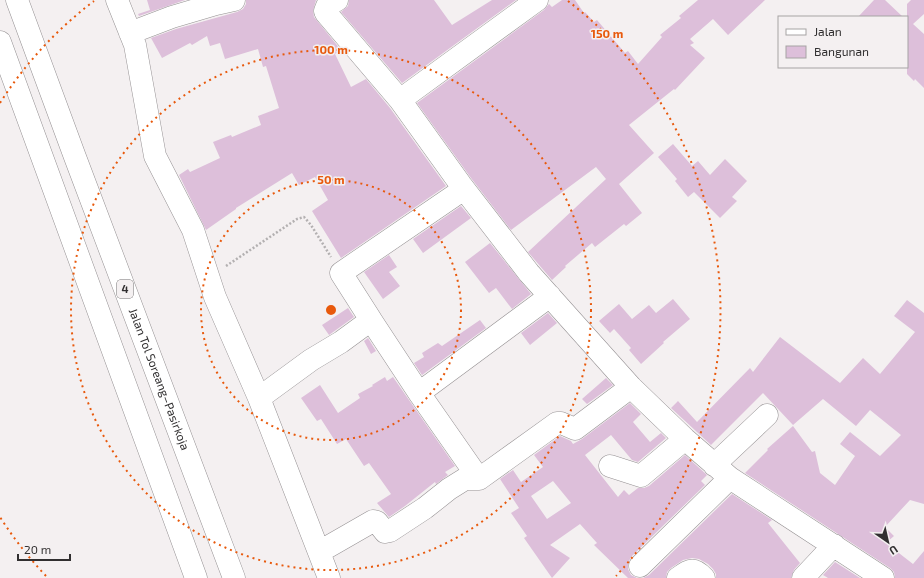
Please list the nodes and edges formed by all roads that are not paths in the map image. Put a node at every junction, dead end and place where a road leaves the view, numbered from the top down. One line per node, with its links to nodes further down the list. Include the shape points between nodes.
1 (17, 0): 25 (main road, Jalan Tol Soreang–Pasirkoja / 4)
2 (117, 0): 6 (main road)
3 (234, 0): 6 (main road, via 172,17)
4 (537, 0): 8 (main road)
5 (326, 4): 8 (main road)
6 (130, 33): 14 (main road, via 135,45 155,156 192,230 215,297)
7 (0, 42): 24 (main road)
8 (400, 100): 9 (main road)
9 (464, 189): 10 (main road); 11 (main road, via 341,273)
10 (550, 296): 12 (main road); 13 (main road)
11 (371, 320): 13 (main road); 14 (main road)
12 (631, 387): 16 (main road); 19 (main road, via 575,429 557,423)
13 (419, 393): 19 (main road)
14 (259, 398): 21 (main road)
15 (767, 415): 18 (main road)
16 (684, 439): 17 (main road, via 643,475 639,476); 18 (main road)
17 (610, 466)
18 (722, 471): 20 (main road); 22 (main road)
19 (479, 479): 21 (main road, via 465,479 390,531 385,532 372,520)
20 (834, 545): 23 (main road); 29 (main road)
21 (319, 552): 26 (main road)
22 (640, 566)
23 (809, 576)
24 (196, 578)
25 (234, 578)
26 (329, 578)
27 (678, 578): 28 (main road, via 694,570)
28 (704, 578)
29 (883, 578)

